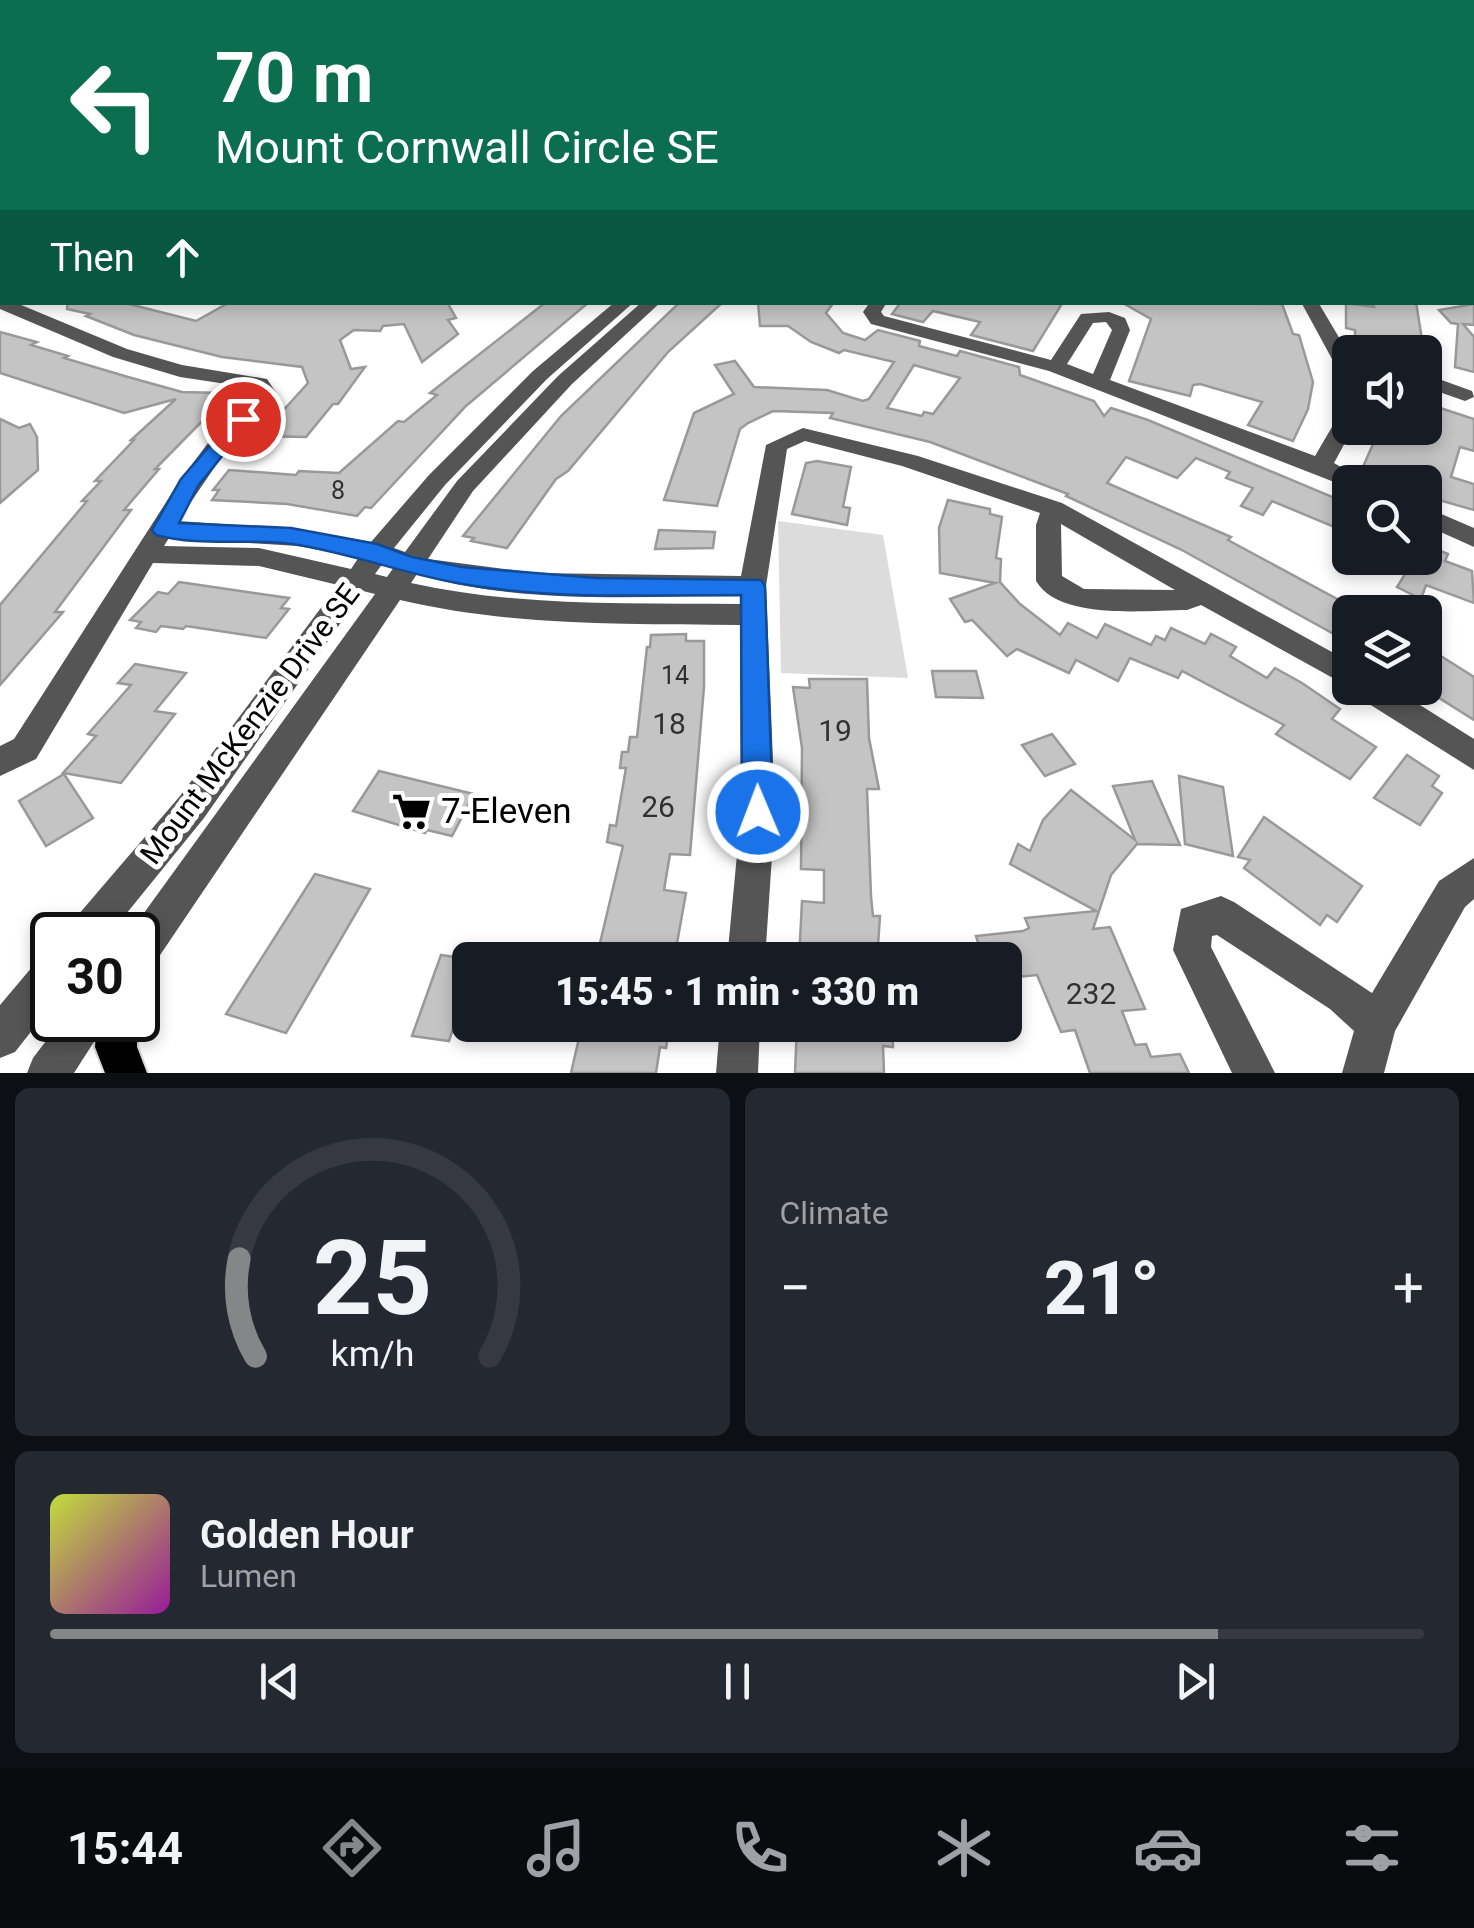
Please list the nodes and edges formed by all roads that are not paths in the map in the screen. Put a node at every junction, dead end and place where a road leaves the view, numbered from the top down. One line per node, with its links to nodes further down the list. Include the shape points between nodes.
1 (5, 305): 16 (street, via 135,358 260,383 267,394 218,444)
2 (622, 305): 18 (street, Mount McKenzie Drive SE, via 492,422)
3 (649, 305): 20 (street, Mount McKenzie Drive SE, via 514,430)
4 (877, 305): 7 (street, via 877,320)
5 (1310, 305): 6 (street)
6 (1332, 339)
7 (1056, 367): 8 (street); 8 (street, via 1087,318 1109,317 1121,330)
8 (1099, 382): 12 (street)
9 (1442, 386): 10 (street)
10 (1465, 395)
11 (1333, 445): 12 (street)
12 (1321, 466): 13 (street)
13 (1332, 471)
14 (1053, 510): 23 (street); 23 (street, via 1050,582 1064,592 1080,599 1188,600); 25 (street, via 910,461 803,434 777,444)
15 (1442, 523): 17 (street)
16 (164, 530): 18 (street, via 291,536); 19 (street)
17 (1474, 538)
18 (377, 552): 20 (street); 21 (street, Mount McKenzie Drive SE)
19 (147, 554): 21 (street, via 260,557); 29 (street, via 25,749)
20 (408, 564): 22 (street, Mount McKenzie Drive SE); 24 (street)
21 (360, 579): 22 (street); 31 (street, Mount McKenzie Drive SE, via 192,807)
22 (392, 589): 24 (street, via 447,601); 32 (street, Mount McKenzie Drive SE)
23 (1203, 591): 26 (street)
24 (594, 600): 25 (street)
25 (753, 600): 33 (street, via 758,812)
26 (1332, 666)
27 (1395, 705): 28 (street)
28 (1474, 756)
29 (0, 762)
30 (1474, 876): 35 (street, via 1452,894)
31 (104, 912)
32 (160, 921)
33 (747, 942)
34 (30, 1001): 36 (street)
35 (1376, 1024): 43 (street, via 1344,995 1221,915 1194,922 1192,950); 44 (street)
36 (0, 1037)
37 (71, 1042): 40 (street)
38 (116, 1042): 41 (main road)
39 (739, 1042): 42 (street)
40 (48, 1073)
41 (126, 1073)
42 (736, 1073)
43 (1254, 1073)
44 (1364, 1073)

